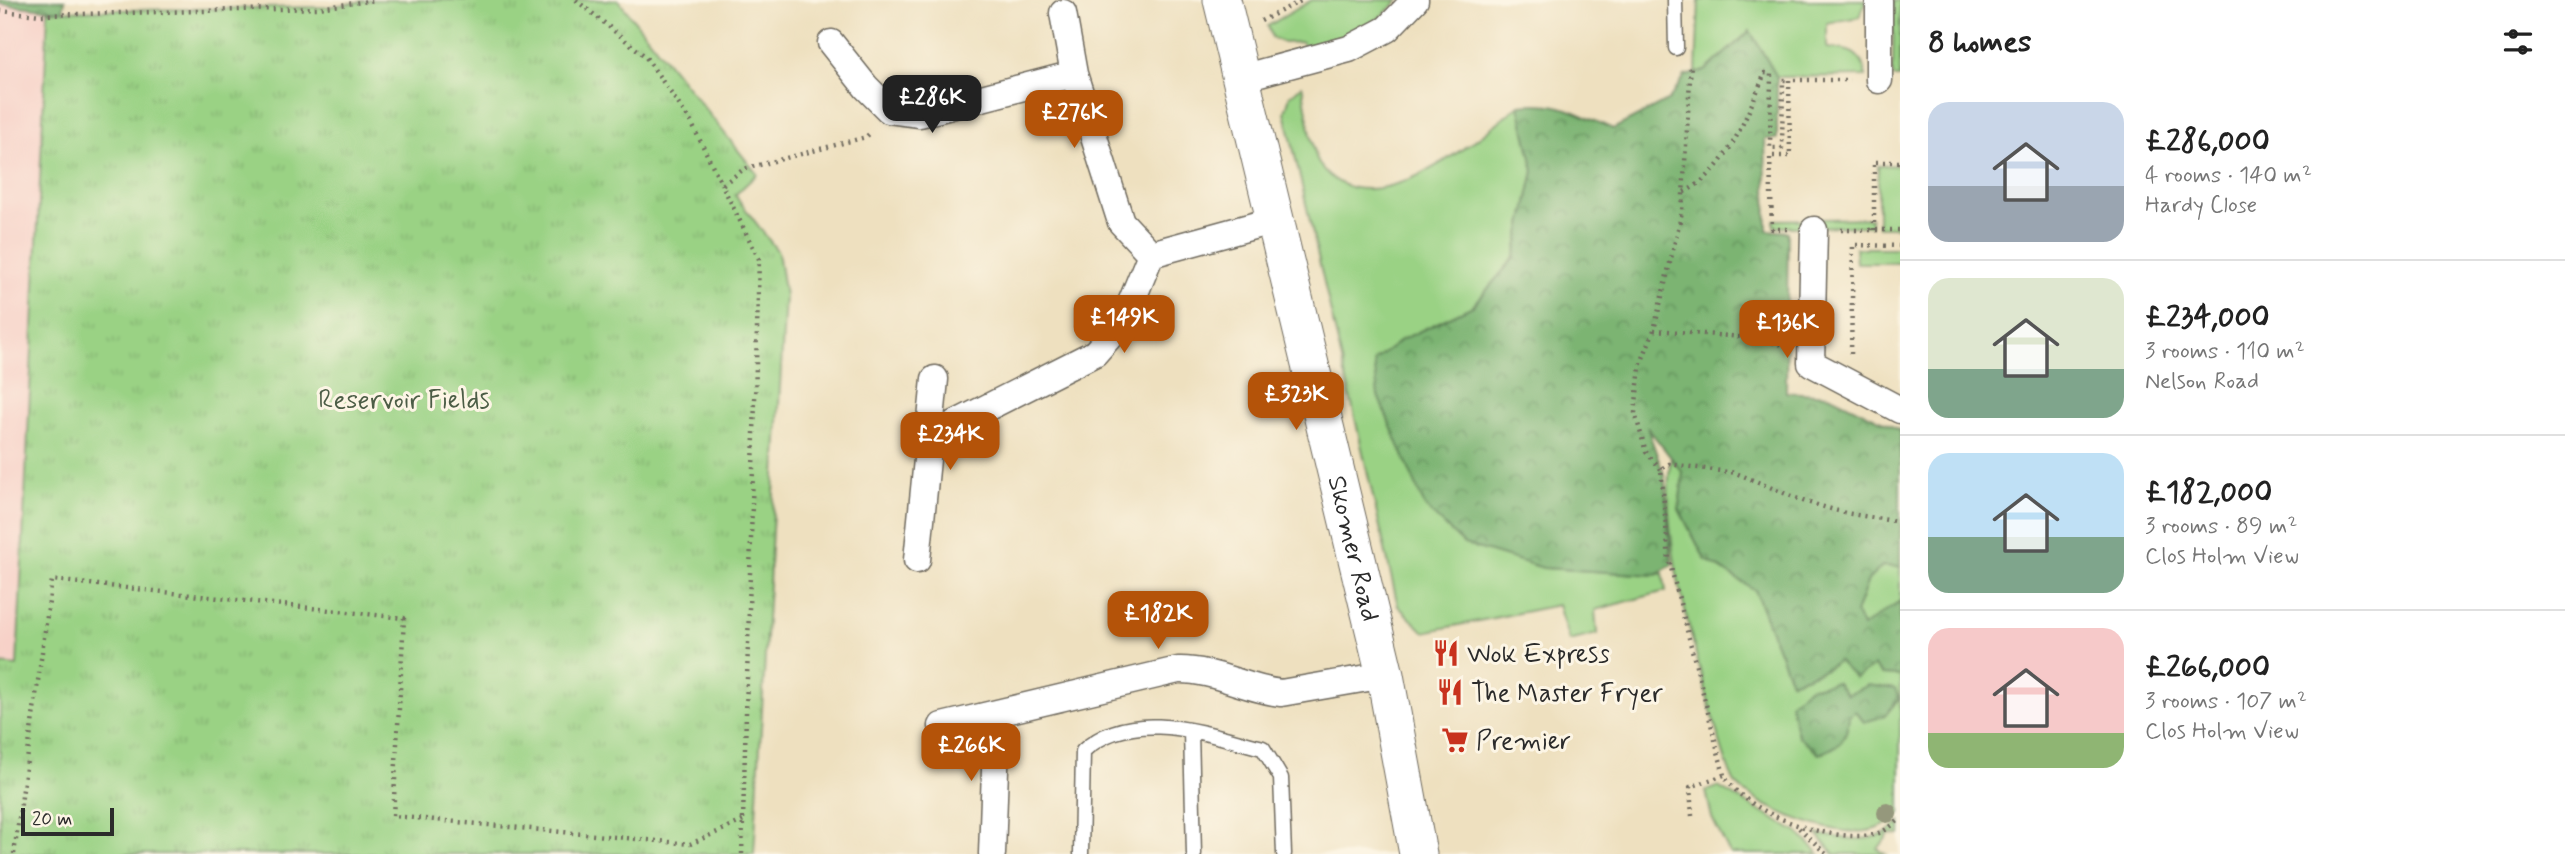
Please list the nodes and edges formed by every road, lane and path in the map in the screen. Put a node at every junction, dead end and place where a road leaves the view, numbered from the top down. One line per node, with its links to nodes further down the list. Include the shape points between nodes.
1 (376, 0): 7 (path, via 319,8 41,15)
2 (576, 0): 19 (path, via 645,56 691,122)
3 (1303, 0): 9 (path, via 1267,20)
4 (1415, 0): 14 (street, via 1387,29 1329,57)
5 (1675, 0): 11 (lane)
6 (1879, 0): 16 (street)
7 (0, 11)
8 (1063, 13): 13 (street)
9 (1226, 15): 14 (street, Skomer Road)
10 (831, 43): 17 (street)
11 (1676, 48)
12 (1692, 55): 20 (path)
13 (1074, 74): 17 (street, via 919,114); 26 (street, via 1121,222)
14 (1241, 78): 21 (street, Skomer Road)
15 (1789, 80): 16 (path); 20 (path, via 1783,80 1782,148 1770,148 1771,74 1765,73 1714,171); 22 (path, via 1790,156 1770,156 1772,229)
16 (1879, 80)
17 (889, 110): 19 (path, via 866,137 744,169)
18 (1900, 162): 23 (path, via 1874,162)
19 (722, 185): 43 (path, via 759,259)
20 (1684, 192): 27 (path)
21 (1275, 220): 26 (street); 36 (street, Skomer Road)
22 (1814, 230): 23 (path); 28 (street)
23 (1874, 230): 24 (path)
24 (1900, 230)
25 (1900, 246): 30 (path, via 1853,245)
26 (1151, 254): 32 (street, via 1124,320 1095,353)
27 (1654, 330): 28 (path, via 1755,338); 33 (path, via 1640,366 1635,413 1646,452)
28 (1811, 352): 30 (street, via 1811,363)
29 (935, 379): 32 (street)
30 (1851, 384): 31 (street)
31 (1900, 410)
32 (930, 436): 35 (street)
33 (1661, 469): 34 (path, via 1669,464 1736,473 1803,502); 40 (path, via 1669,561)
34 (1900, 522)
35 (916, 560)
36 (1385, 675): 37 (street, via 1281,693 1210,673 1178,670); 51 (street, Skomer Road)
37 (997, 713): 38 (street); 47 (street)
38 (942, 726)
39 (1191, 731): 48 (lane, via 1143,725 1097,738 1083,751); 49 (lane); 50 (lane, via 1263,748 1281,778)
40 (1724, 775): 41 (path, via 1690,787); 44 (path, via 1733,791)
41 (1692, 816)
42 (1900, 819): 44 (path, via 1873,835 1843,835)
43 (745, 820): 45 (path, via 690,844 393,816 404,618 52,580); 46 (path)
44 (1797, 826): 52 (path)
45 (14, 854)
46 (742, 854)
47 (992, 854)
48 (1081, 854)
49 (1194, 854)
50 (1284, 854)
51 (1418, 854)
52 (1826, 854)

